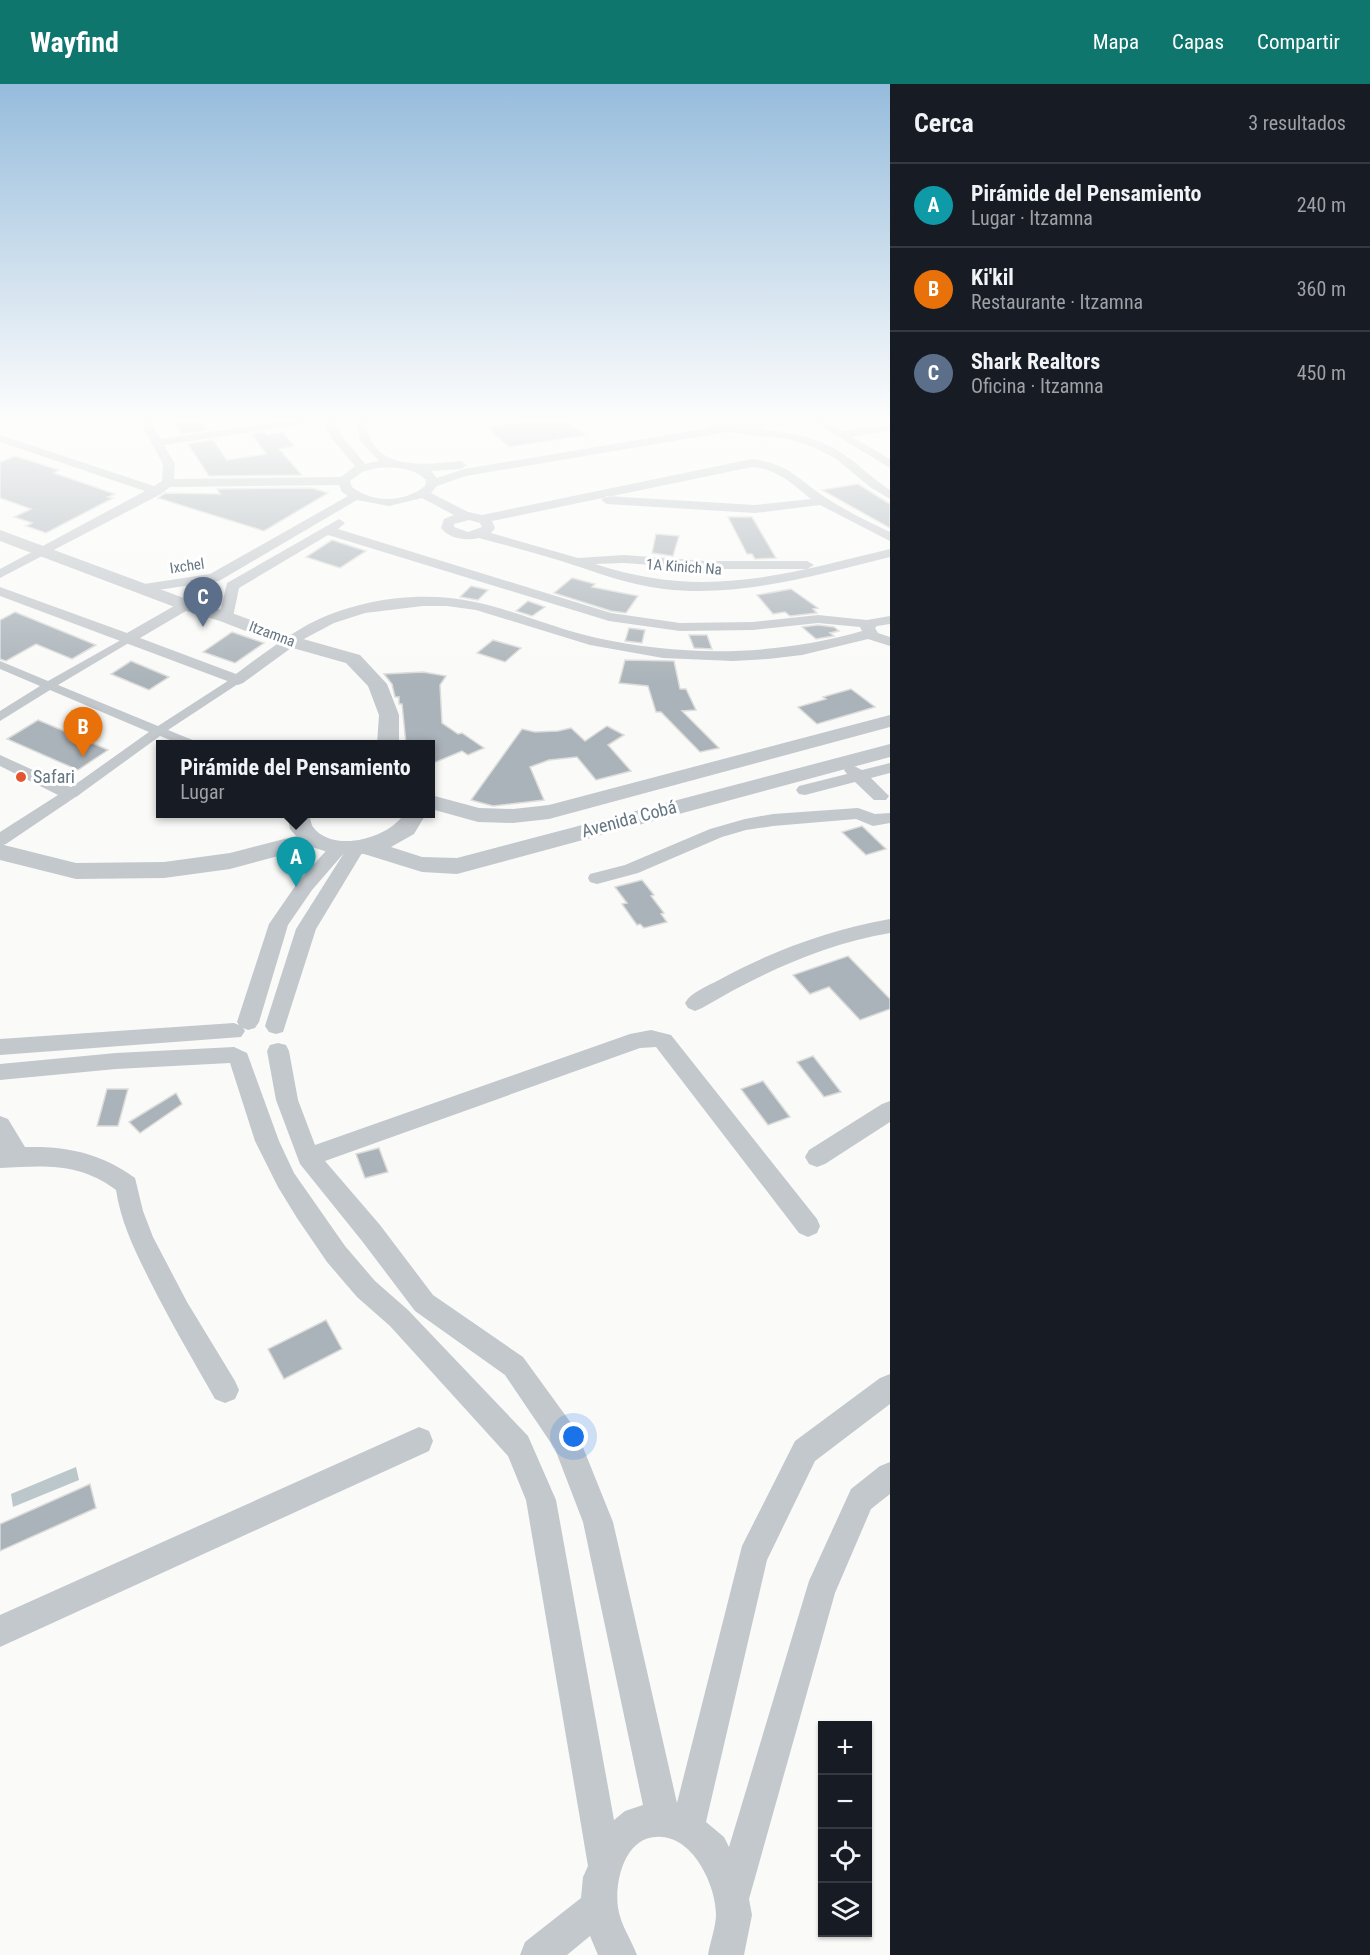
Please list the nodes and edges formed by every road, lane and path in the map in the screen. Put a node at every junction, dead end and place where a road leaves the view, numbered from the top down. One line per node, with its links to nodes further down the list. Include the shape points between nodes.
1 (123, 508): 15 (street)
2 (335, 508): 20 (street, Ixchel)
3 (365, 508): 11 (street)
4 (422, 508): 9 (street)
5 (451, 508): 8 (street)
6 (529, 508): 10 (street)
7 (835, 508): 14 (street)
8 (466, 516): 9 (street); 10 (street)
9 (438, 517): 12 (street, 1A Kinich Na, via 457,534)
10 (482, 519): 12 (street, via 489,528)
11 (327, 530): 21 (street); 27 (street, via 609,617 680,627 818,620)
12 (480, 534): 17 (street, 1A Kinich Na)
13 (0, 535): 15 (street, Itzamna)
14 (890, 537)
15 (45, 550): 19 (street); 22 (street, Itzamna)
16 (890, 553): 18 (street, 1A Kinich Na)
17 (575, 561): 18 (street, via 624,559 707,566 772,563); 18 (street, 1A Kinich Na, via 622,578 696,587 756,584)
18 (831, 567)
19 (0, 574)
20 (214, 578): 21 (street, via 218,585); 22 (street, Ixchel)
21 (232, 586): 25 (street)
22 (144, 588): 24 (street, Itzamna)
23 (0, 591): 28 (street)
24 (186, 605): 25 (street, Itzamna); 28 (street)
25 (226, 616): 29 (street, Itzamna)
26 (890, 620): 27 (street, via 878,620)
27 (869, 629): 29 (street, via 821,646 781,653 707,656 594,642 459,603 413,602 362,609); 30 (street, via 877,639)
28 (128, 639): 32 (street); 33 (street)
29 (289, 641): 32 (street); 38 (street, Itzamna, via 353,659 378,684 389,716)
30 (890, 642)
31 (0, 664): 33 (street)
32 (238, 681): 36 (street)
33 (49, 685): 34 (street); 36 (street)
34 (0, 717)
35 (890, 721): 45 (street, Avenida Cobá, via 549,812 478,815)
36 (160, 730): 37 (street); 43 (street)
37 (181, 740)
38 (388, 740)
39 (888, 758): 41 (street, Avenida Cobá)
40 (0, 760): 43 (street)
41 (841, 771): 42 (street, Avenida Cobá); 44 (street); 46 (street)
42 (796, 782): 46 (street, via 828,806); 52 (street, Avenida Cobá, via 457,866 430,867)
43 (71, 794): 51 (street)
44 (885, 797): 46 (street)
45 (435, 803)
46 (868, 812): 49 (street); 54 (street, via 745,825)
47 (297, 818): 50 (street, via 303,830)
48 (413, 818): 52 (street, via 402,834 387,842)
49 (890, 834)
50 (315, 839): 52 (street, Avenida Cobá); 53 (street, via 230,861 164,870 76,871)
51 (0, 840)
52 (354, 847): 57 (street, via 305,886 279,924); 58 (street, via 306,929)
53 (0, 852)
54 (597, 878)
55 (890, 926): 56 (street, via 811,944 753,969)
56 (695, 1003)
57 (241, 1027): 58 (street, via 264,1021); 59 (street); 61 (street, via 229,1043)
58 (277, 1038): 61 (street, via 264,1060); 68 (street, via 287,1100)
59 (98, 1039): 60 (street); 62 (street)
60 (0, 1047)
61 (236, 1057): 62 (street); 76 (street, via 286,1180 336,1254 518,1446 541,1500)
62 (95, 1063): 63 (street)
63 (0, 1072)
64 (890, 1110): 66 (street)
65 (0, 1125): 67 (street)
66 (817, 1156)
67 (9, 1157): 71 (street, via 68,1156 109,1170 127,1185 142,1240)
68 (308, 1157): 69 (street, via 651,1038 663,1041); 75 (street, via 424,1303 514,1366 566,1440 598,1522)
69 (808, 1226)
70 (890, 1387): 75 (street, via 805,1451 753,1557)
71 (225, 1390)
72 (419, 1441): 74 (street)
73 (890, 1476): 77 (street, via 861,1498 820,1592)
74 (0, 1631)
75 (675, 1823): 76 (street, via 638,1823 612,1846); 77 (street, via 704,1838 727,1873)
76 (604, 1863): 78 (street, via 599,1884)
77 (733, 1894): 81 (street, via 735,1917)
78 (600, 1906): 79 (street); 80 (street, via 605,1928)
79 (538, 1955)
80 (620, 1955)
81 (726, 1955)

